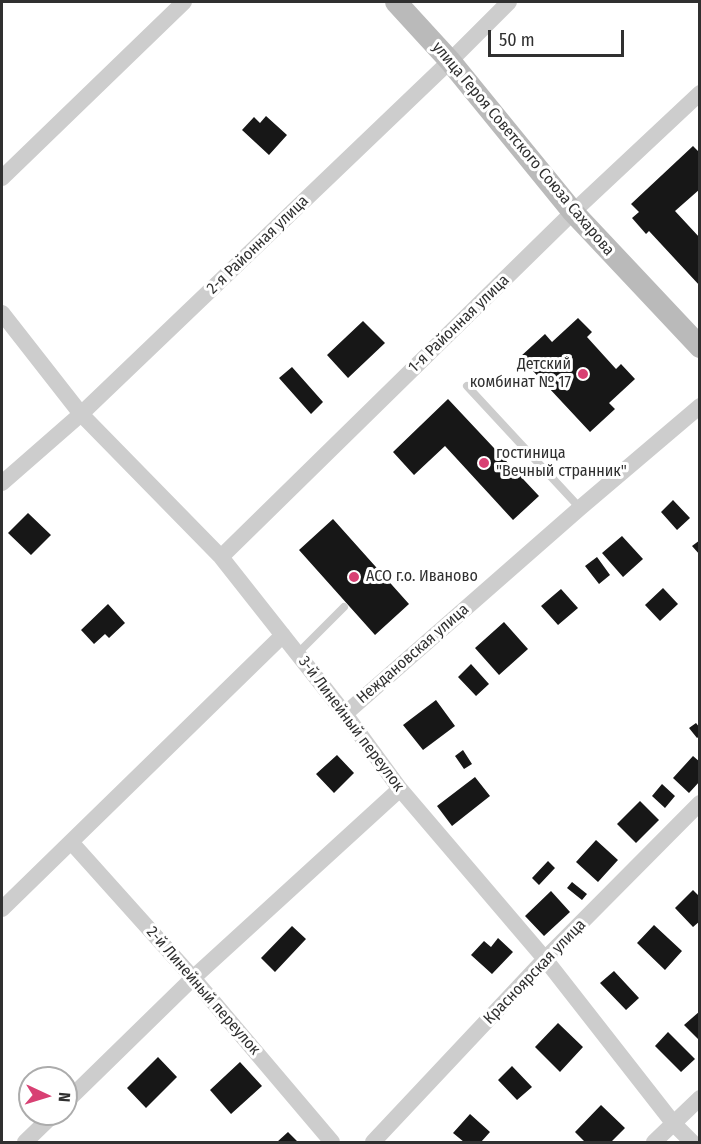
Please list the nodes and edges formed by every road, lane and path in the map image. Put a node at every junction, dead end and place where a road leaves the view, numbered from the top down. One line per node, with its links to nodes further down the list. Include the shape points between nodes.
1 (184, 2): 6 (street)
2 (396, 2): 4 (street, улица Героя Советского Союза Сахарова)
3 (508, 2): 4 (street, 2-я Районная улица)
4 (450, 61): 7 (street, улица Героя Советского Союза Сахарова); 12 (street, 2-я Районная улица)
5 (699, 93): 7 (street, 1-я Районная улица)
6 (2, 178)
7 (573, 212): 9 (street, улица Героя Советского Союза Сахарова); 15 (street, 1-я Районная улица)
8 (2, 313): 12 (street, 3-й Линейный переулок)
9 (699, 347)
10 (466, 386): 14 (lane)
11 (699, 406): 14 (street, Неждановская улица)
12 (81, 414): 13 (street, 2-я Районная улица); 15 (street, 3-й Линейный переулок)
13 (2, 483)
14 (580, 508): 19 (street, Неждановская улица)
15 (221, 557): 17 (street, 3-й Линейный переулок)
16 (344, 608): 18 (lane)
17 (283, 635): 18 (street, 3-й Линейный переулок); 22 (street)
18 (297, 654): 19 (street, 3-й Линейный переулок)
19 (345, 714): 20 (street, 3-й Линейный переулок)
20 (400, 789): 24 (street, 3-й Линейный переулок); 25 (street)
21 (699, 803): 24 (street, Красноярская улица)
22 (71, 842): 23 (street); 25 (street, 2-й Линейный переулок)
23 (2, 909)
24 (545, 959): 28 (street, 3-й Линейный переулок); 32 (street, Красноярская улица)
25 (193, 978): 26 (street); 31 (street, 2-й Линейный переулок)
26 (78, 1090)
27 (699, 1098): 28 (street)
28 (674, 1124): 33 (street); 34 (street, 3-й Линейный переулок)
29 (42, 1126): 30 (street)
30 (25, 1143)
31 (332, 1143)
32 (373, 1143)
33 (654, 1143)
34 (692, 1143)

